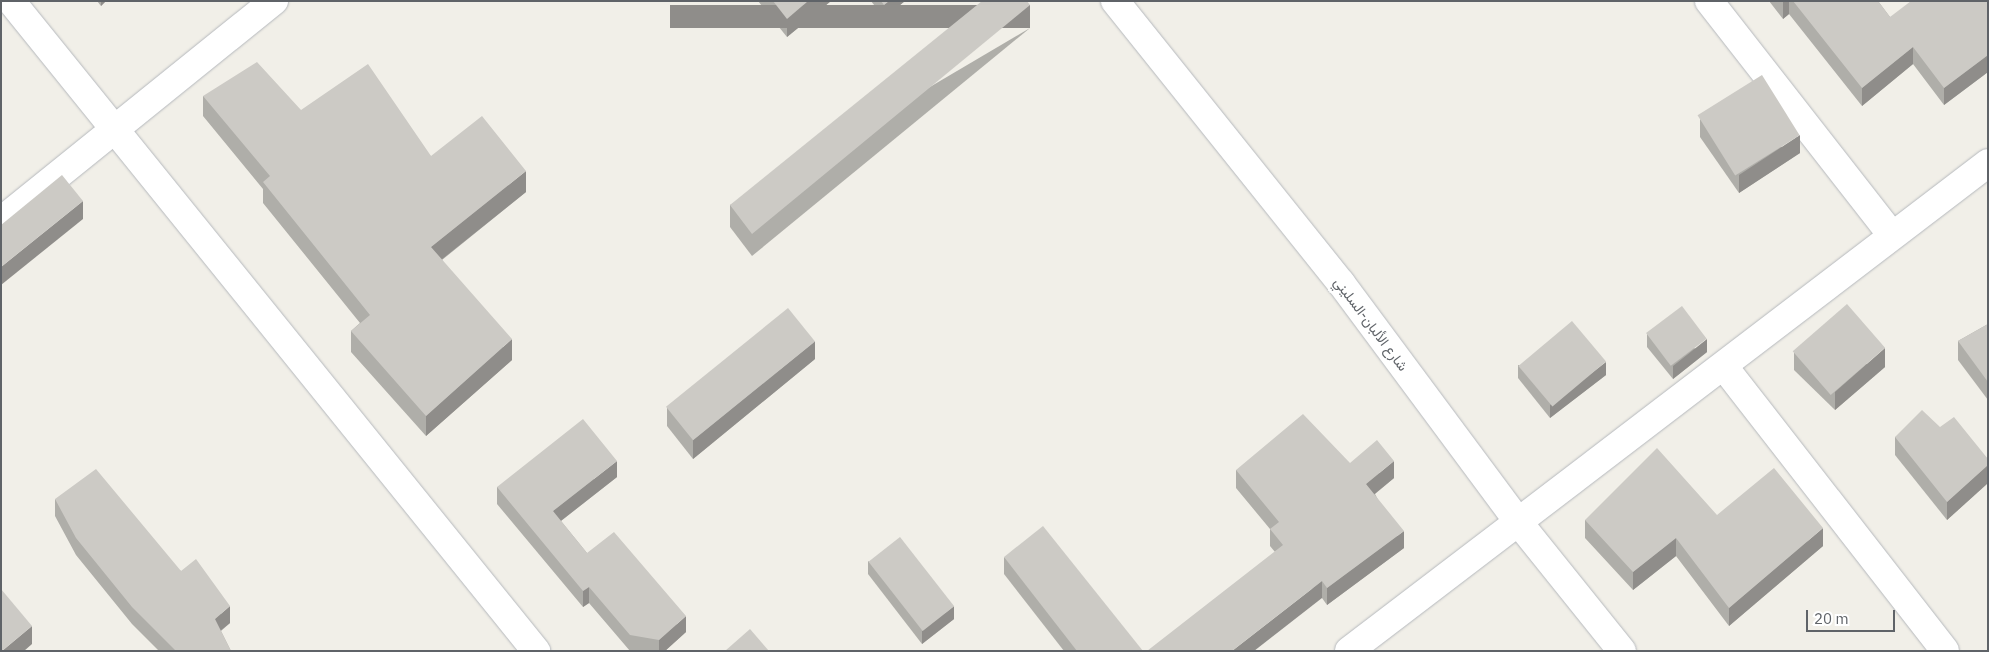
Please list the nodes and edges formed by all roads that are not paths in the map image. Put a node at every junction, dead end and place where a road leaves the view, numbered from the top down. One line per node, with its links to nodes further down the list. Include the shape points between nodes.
1 (12, 1): 5 (street)
2 (274, 1): 5 (street)
3 (1115, 1): 10 (street, شارع الألبان-السليني, via 1341,283)
4 (1710, 1): 8 (street)
5 (115, 132): 7 (street); 11 (street)
6 (1988, 163): 8 (street)
7 (1, 221)
8 (1892, 234): 9 (street)
9 (1725, 368): 10 (street); 14 (street)
10 (1519, 523): 12 (street); 13 (street, شارع الألبان-السليني)
11 (536, 651)
12 (1349, 651)
13 (1622, 651)
14 (1945, 651)

